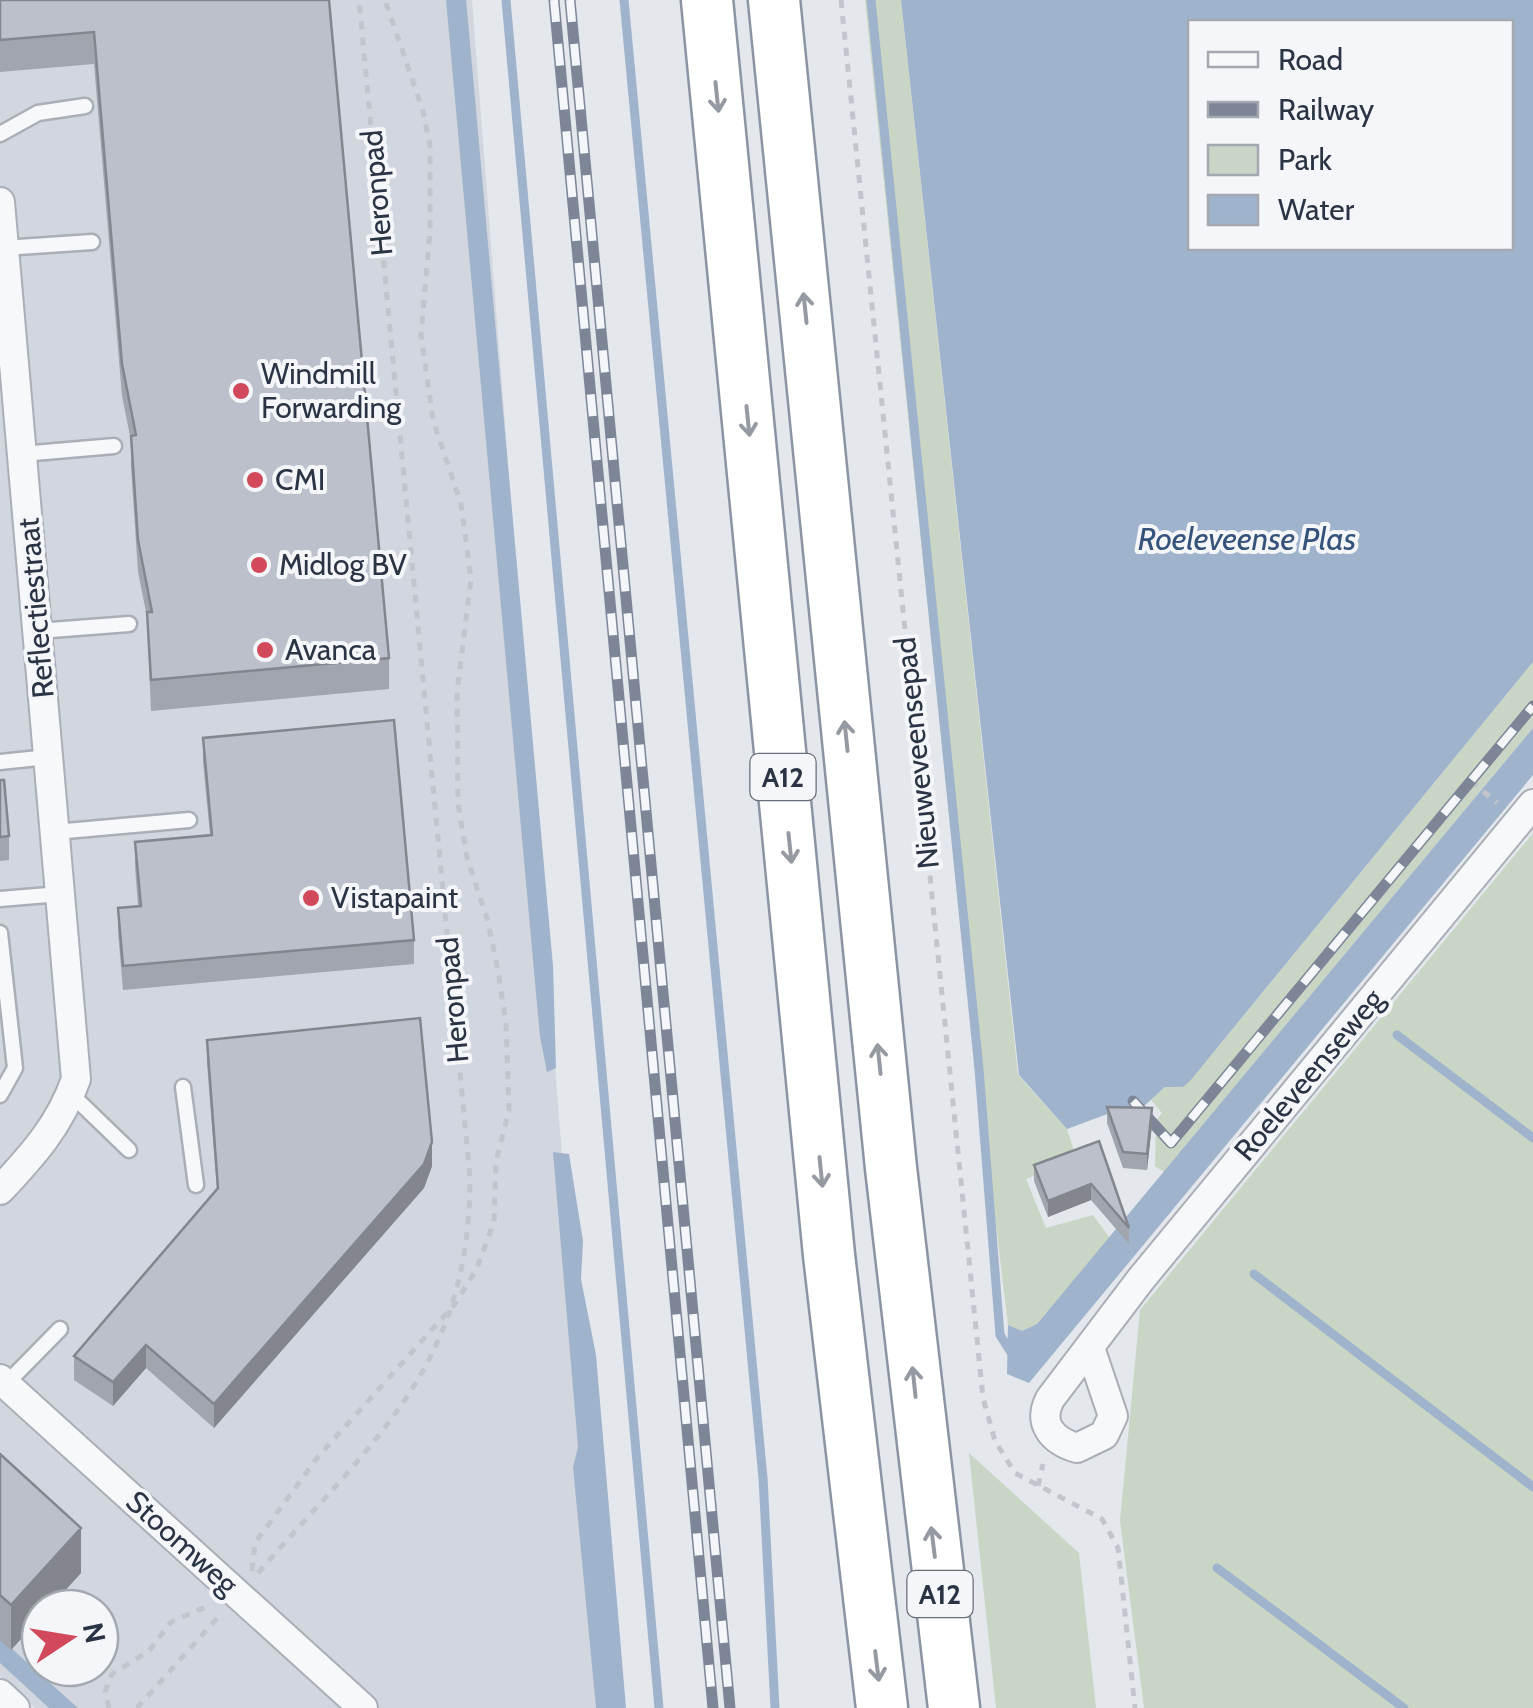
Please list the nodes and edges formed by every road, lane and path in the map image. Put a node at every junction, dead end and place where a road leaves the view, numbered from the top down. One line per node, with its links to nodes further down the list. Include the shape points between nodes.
1 (359, 0): 32 (path, Heronpad, via 470,1178 470,1227)
2 (385, 0): 32 (path, via 430,146 421,336 433,420 461,504 470,578 456,707 458,804 498,970 508,1055 509,1110 496,1162 494,1222 488,1247)
3 (707, 0): 42 (highway, A12, one-way to 42, via 830,1255)
4 (774, 0): 43 (highway, A12, one-way to 4, via 890,1168)
5 (841, 0): 44 (path, Nieuweveensepad, via 983,1398 1015,1473 1102,1519 1118,1548)
6 (86, 106): 7 (lane, via 38,112)
7 (0, 134)
8 (0, 202): 10 (street, Reflectiestraat)
9 (92, 242): 10 (lane)
10 (4, 248): 11 (street, Reflectiestraat)
11 (8, 389): 13 (street, Reflectiestraat)
12 (114, 446): 13 (lane)
13 (22, 454): 15 (street, Reflectiestraat)
14 (129, 624): 15 (lane)
15 (38, 632): 16 (street, Reflectiestraat)
16 (48, 757): 17 (lane); 22 (street, Reflectiestraat)
17 (0, 762)
18 (1473, 783): 19 (path)
19 (1494, 800)
20 (1533, 804): 34 (street, Roeleveenseweg)
21 (188, 820): 22 (lane)
22 (55, 832): 23 (street, Reflectiestraat)
23 (60, 894): 24 (lane); 27 (street, Reflectiestraat, via 76,1079)
24 (0, 898)
25 (0, 933): 28 (lane, via 14,1068)
26 (183, 1086): 30 (lane)
27 (71, 1094): 29 (lane); 31 (street, Reflectiestraat, via 43,1145)
28 (0, 1095)
29 (129, 1150)
30 (196, 1185)
31 (0, 1190)
32 (455, 1304): 36 (path, Heronpad, via 423,1376); 36 (path, via 342,1426 255,1542)
33 (60, 1330): 35 (lane)
34 (1090, 1348)
35 (2, 1384): 36 (street, Stoomweg)
36 (245, 1588): 39 (path, via 171,1622 150,1651 112,1674 105,1692); 40 (path, Heronpad); 41 (street, Stoomweg)
37 (0, 1694): 38 (street)
38 (16, 1708)
39 (109, 1708)
40 (137, 1708)
41 (363, 1708)
42 (882, 1708)
43 (954, 1708)
44 (1135, 1708)

